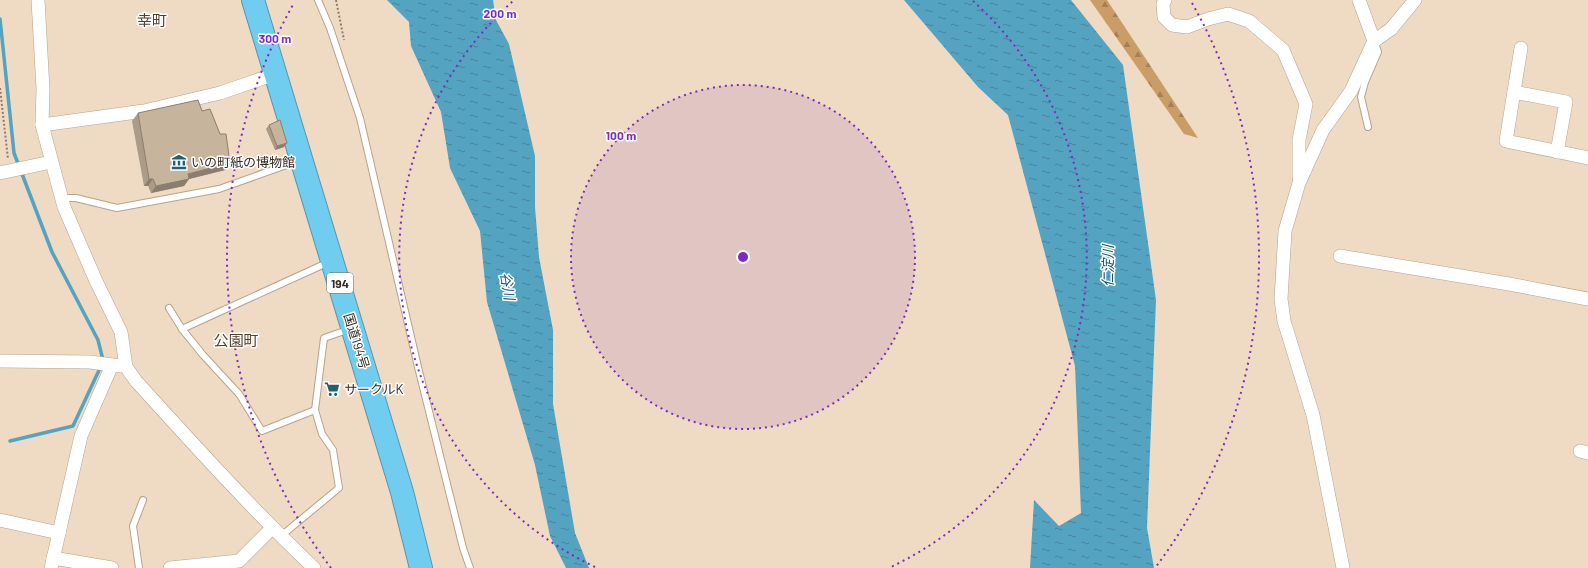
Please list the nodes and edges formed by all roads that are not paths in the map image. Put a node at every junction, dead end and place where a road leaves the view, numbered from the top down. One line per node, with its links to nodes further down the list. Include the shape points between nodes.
1 (38, 0): 11 (street)
2 (253, 0): 9 (highway, 国道194号 / 194)
3 (318, 0): 41 (lane, via 360,118 418,367)
4 (1165, 0): 18 (street, via 1164,17 1172,25 1187,28 1228,14 1249,21 1283,50 1306,104 1299,140)
5 (1359, 0): 7 (street)
6 (1416, 0): 7 (street, via 1391,29)
7 (1374, 41): 12 (lane, via 1378,52 1361,97); 18 (street, via 1351,91 1323,130)
8 (1521, 48): 10 (street)
9 (275, 74): 11 (street, via 220,93 144,111); 15 (highway, 国道194号 / 194)
10 (1514, 92): 13 (street, via 1506,141); 13 (street, via 1566,102)
11 (42, 125): 16 (street)
12 (1368, 127)
13 (1557, 152): 14 (street)
14 (1588, 158)
15 (301, 160): 19 (lane, via 219,189 117,208 76,198); 21 (highway, 国道194号 / 194)
16 (51, 162): 17 (street); 19 (street)
17 (5, 172)
18 (1299, 183): 42 (street, via 1285,231 1281,299 1284,322 1313,415)
19 (62, 198): 28 (street, via 96,281 121,332)
20 (1340, 256): 22 (street)
21 (332, 260): 24 (highway, 国道194号 / 194); 25 (lane)
22 (1588, 299)
23 (169, 308): 25 (lane)
24 (353, 328): 29 (lane, via 324,338); 40 (highway, 国道194号 / 194, via 402,492)
25 (182, 330): 29 (lane, via 239,394 262,431)
26 (0, 361): 27 (street, via 90,362)
27 (112, 365): 28 (street); 33 (street, via 81,436)
28 (126, 367): 32 (street, via 136,381)
29 (315, 410): 32 (lane, via 322,434 333,450 339,488)
30 (142, 500): 37 (lane, via 133,526)
31 (0, 520): 33 (street)
32 (276, 532): 35 (street); 39 (street)
33 (59, 533): 34 (street)
34 (52, 563): 36 (street)
35 (231, 565): 38 (street)
36 (112, 568)
37 (139, 568)
38 (170, 568)
39 (314, 568)
40 (421, 568)
41 (470, 568)
42 (1343, 568)

